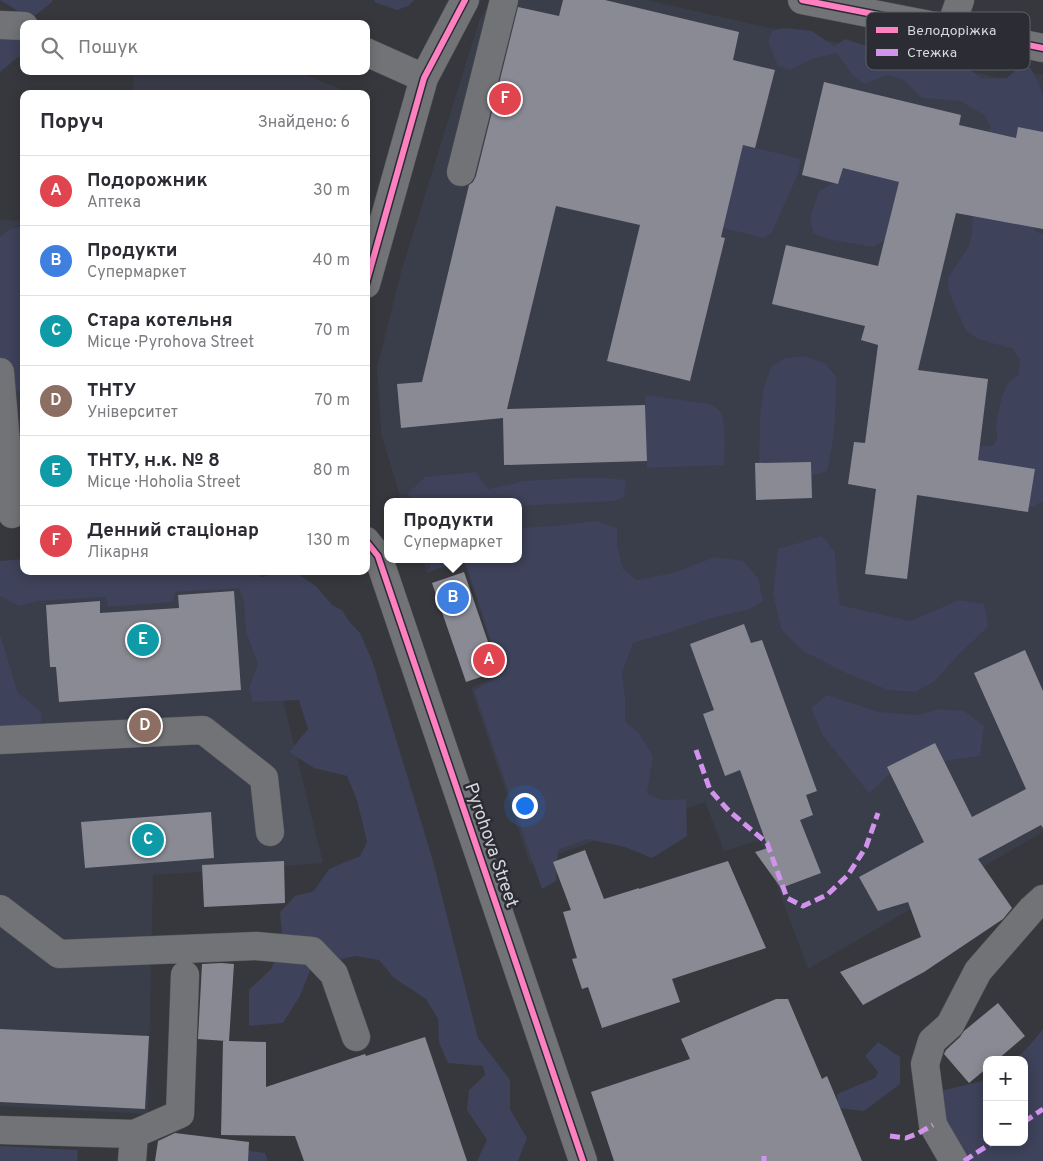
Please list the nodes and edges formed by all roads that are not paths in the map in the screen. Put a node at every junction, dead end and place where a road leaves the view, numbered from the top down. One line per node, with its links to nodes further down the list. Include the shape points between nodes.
1 (465, 0): 12 (street)
2 (504, 0): 13 (street)
3 (960, 0): 6 (street)
4 (810, 1): 5 (street)
5 (867, 12)
6 (956, 12)
7 (0, 25): 8 (street)
8 (20, 26)
9 (1030, 45): 10 (street)
10 (1043, 48)
11 (370, 54): 12 (street)
12 (424, 78): 14 (street)
13 (461, 172)
14 (370, 270)
15 (0, 372): 16 (street)
16 (3, 451): 17 (street)
17 (12, 514)
18 (370, 546): 28 (street, Pyrohova Street, via 378,556)
19 (0, 740): 20 (street, via 203,730 264,778)
20 (270, 832)
21 (1043, 900): 29 (street, via 978,971 950,1025 932,1041 925,1064 933,1125)
22 (0, 909): 24 (street, via 59,954 256,946 312,952 334,974)
23 (185, 975): 26 (street, via 180,1114)
24 (356, 1038)
25 (0, 1130): 26 (street)
26 (134, 1134): 27 (street)
27 (132, 1161)
28 (583, 1161)
29 (954, 1161)

